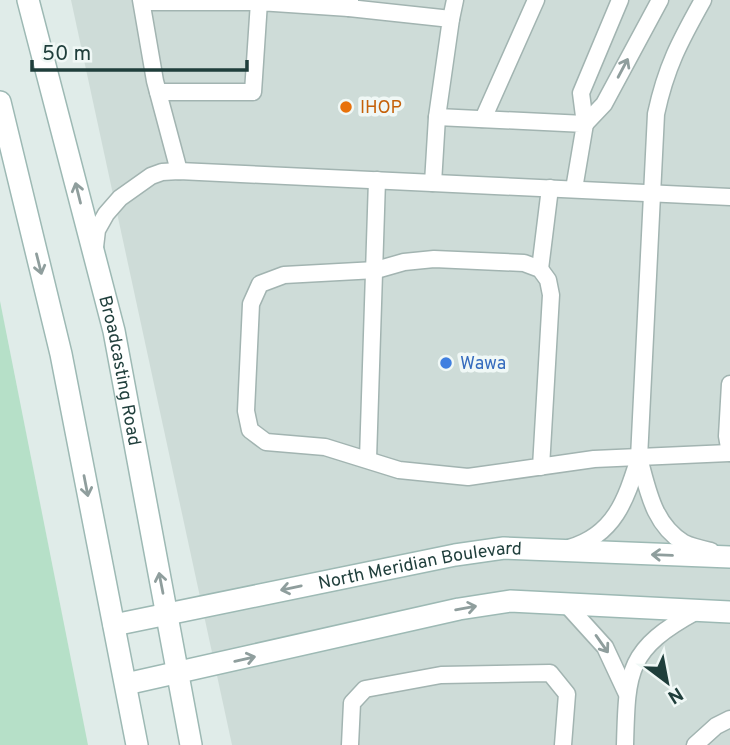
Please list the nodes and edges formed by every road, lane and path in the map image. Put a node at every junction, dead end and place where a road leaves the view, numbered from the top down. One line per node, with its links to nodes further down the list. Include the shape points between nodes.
1 (28, 0): 23 (main road, Broadcasting Road, one-way to 1)
2 (455, 0): 10 (lane)
3 (536, 0): 14 (lane)
4 (620, 0): 15 (lane, via 581,93)
5 (660, 0): 15 (lane, one-way to 5, via 604,104)
6 (703, 0): 21 (lane, via 663,81)
7 (142, 1): 8 (lane); 11 (lane)
8 (258, 2): 9 (lane); 11 (lane, via 253,92)
9 (350, 4): 10 (lane)
10 (451, 19): 13 (lane)
11 (158, 92): 16 (lane)
12 (0, 102): 37 (main road, one-way to 37, via 61,354)
13 (437, 117): 14 (lane); 18 (lane)
14 (483, 119): 15 (lane)
15 (585, 124): 20 (lane)
16 (179, 171): 17 (lane); 23 (lane, via 151,176 120,198 97,230)
17 (377, 180): 18 (lane); 24 (lane)
18 (433, 183): 19 (lane)
19 (550, 188): 20 (lane); 25 (lane)
20 (574, 189): 21 (lane)
21 (651, 193): 22 (lane); 29 (lane)
22 (730, 197)
23 (94, 256): 36 (main road, Broadcasting Road, one-way to 23, via 114,331)
24 (376, 270): 25 (lane, via 434,259 524,263); 28 (lane); 28 (lane, via 284,275 260,284 251,304 247,397 250,430 266,442 325,447)
25 (540, 270): 30 (lane, via 551,295)
26 (730, 384): 27 (lane)
27 (730, 453): 29 (lane)
28 (368, 458): 30 (lane, via 399,470 468,477)
29 (639, 458): 30 (lane); 31 (lane, via 626,499 614,518 582,544); 32 (lane, via 661,522 685,543)
30 (541, 467)
31 (559, 550): 32 (main road, North Meridian Boulevard, one-way to 31); 36 (main road, North Meridian Boulevard, one-way to 36, via 504,548 455,555)
32 (730, 557)
33 (566, 604): 34 (main road); 38 (main road, one-way to 33, via 459,609 510,601); 40 (lane, one-way to 40, via 605,647)
34 (698, 611): 35 (main road); 40 (lane, via 651,641 636,660)
35 (730, 612)
36 (167, 614): 37 (main road, North Meridian Boulevard); 38 (main road, Broadcasting Road)
37 (114, 625): 39 (main road)
38 (178, 674): 39 (main road); 43 (main road, Broadcasting Road)
39 (126, 684): 42 (main road)
40 (626, 692): 46 (lane)
41 (730, 719): 47 (lane)
42 (137, 745)
43 (191, 745)
44 (350, 745): 45 (lane, via 352,703 365,689 441,675 550,673 567,694)
45 (563, 745)
46 (625, 745)
47 (695, 745)

